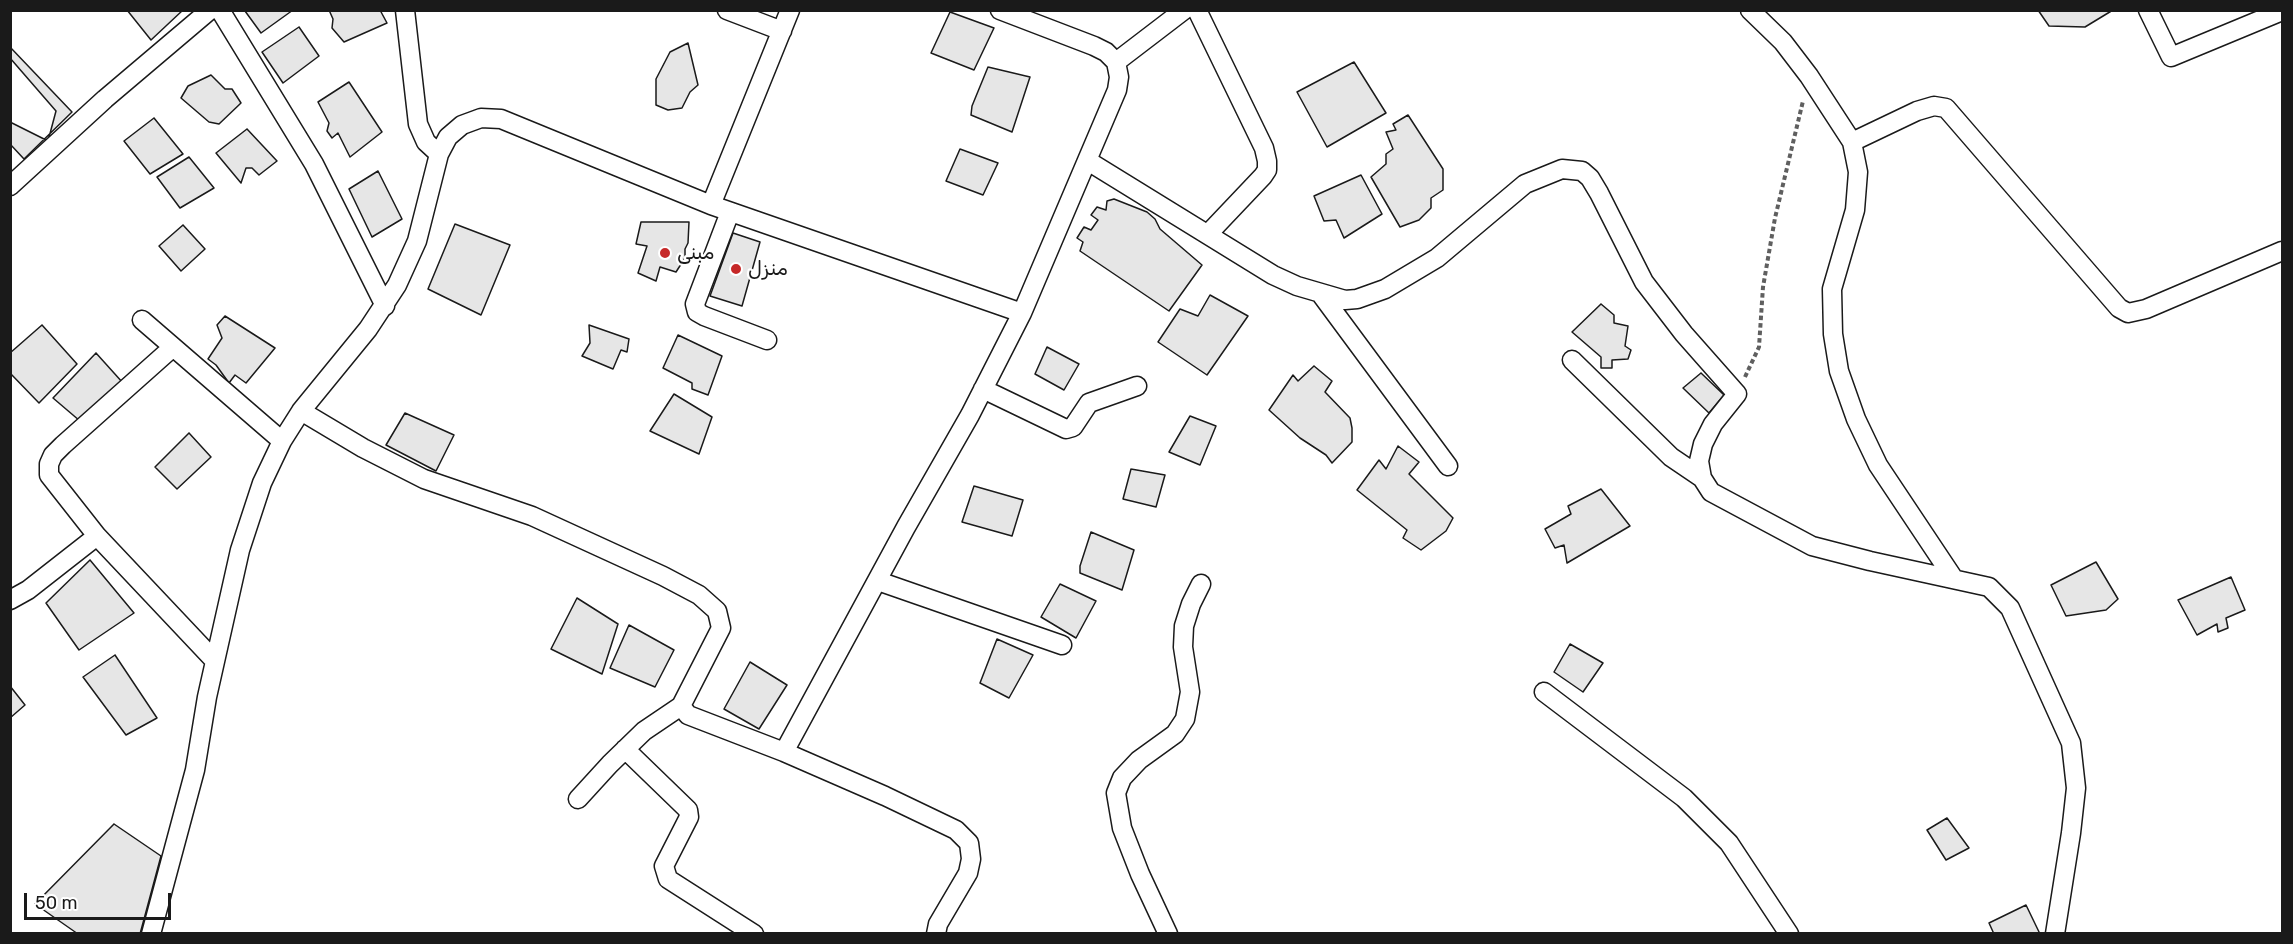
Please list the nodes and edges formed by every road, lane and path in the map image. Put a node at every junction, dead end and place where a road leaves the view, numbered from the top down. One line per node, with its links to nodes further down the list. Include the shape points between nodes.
1 (210, 10): 18 (street)
2 (220, 10): 24 (street, via 314,164)
3 (405, 10): 16 (street, via 418,124 426,142)
4 (727, 10): 12 (street)
5 (790, 10): 12 (street)
6 (1000, 10): 13 (street, via 1094,46)
7 (1184, 10): 13 (street)
8 (1197, 10): 21 (street, via 1264,147 1267,161 1263,176)
9 (1750, 10): 14 (street, via 1783,42)
10 (2148, 10): 11 (street, via 2171,57)
11 (2283, 11)
12 (782, 32): 19 (street)
13 (1116, 63): 17 (street, via 1117,90)
14 (1809, 76): 15 (street); 32 (path, via 1775,218 1763,287 1759,347)
15 (1852, 142): 22 (street, via 1917,111 1934,106 1946,108 2119,308 2128,313); 38 (street, via 1858,172 1854,210 1832,289 1839,371 1878,465)
16 (439, 154): 19 (street, via 448,137 462,125 481,118 501,119); 24 (street, via 417,241)
17 (1088, 161): 21 (street); 25 (street)
18 (10, 186)
19 (711, 205): 20 (street)
20 (730, 212): 25 (street); 27 (street, via 695,304 697,312)
21 (1208, 234): 23 (street, via 1273,275)
22 (2283, 251)
23 (1320, 293): 32 (street, via 1345,300 1385,289 1437,258 1525,184 1562,169 1582,171 1599,193 1644,282); 35 (street)
24 (385, 306): 33 (street)
25 (1022, 313): 31 (street)
26 (142, 320): 28 (street)
27 (767, 340)
28 (172, 348): 34 (street); 37 (street, via 63,445 49,464 49,476)
29 (1572, 360): 36 (street, via 1671,458)
30 (1137, 386): 31 (street, via 1089,403 1072,427 1066,429)
31 (984, 389): 39 (street)
32 (1737, 394): 36 (street, via 1702,444)
33 (301, 411): 34 (street); 45 (street, via 424,479 532,516 699,595 717,611 721,628)
34 (282, 441): 43 (street, via 262,483 240,550)
35 (1448, 466)
36 (1702, 478): 38 (street, via 1711,492 1812,546)
37 (97, 536): 41 (street); 43 (street)
38 (1954, 579): 54 (street, via 1989,587 2010,608 2071,743 2076,788)
39 (878, 581): 42 (street); 47 (street)
40 (1201, 584): 52 (street, via 1184,626 1190,692 1185,719 1175,734 1122,778 1116,793 1122,828)
41 (10, 600)
42 (1062, 645)
43 (215, 662): 49 (street, via 195,770)
44 (1544, 692): 53 (street, via 1684,798 1729,843)
45 (681, 706): 46 (street); 47 (street, via 687,716)
46 (625, 749): 48 (street); 50 (street, via 688,810 689,817 664,866 668,879)
47 (784, 752): 51 (street, via 956,830 969,843 968,873)
48 (579, 800)
49 (151, 933)
50 (754, 933)
51 (936, 933)
52 (1168, 933)
53 (1789, 933)
54 (2055, 933)

